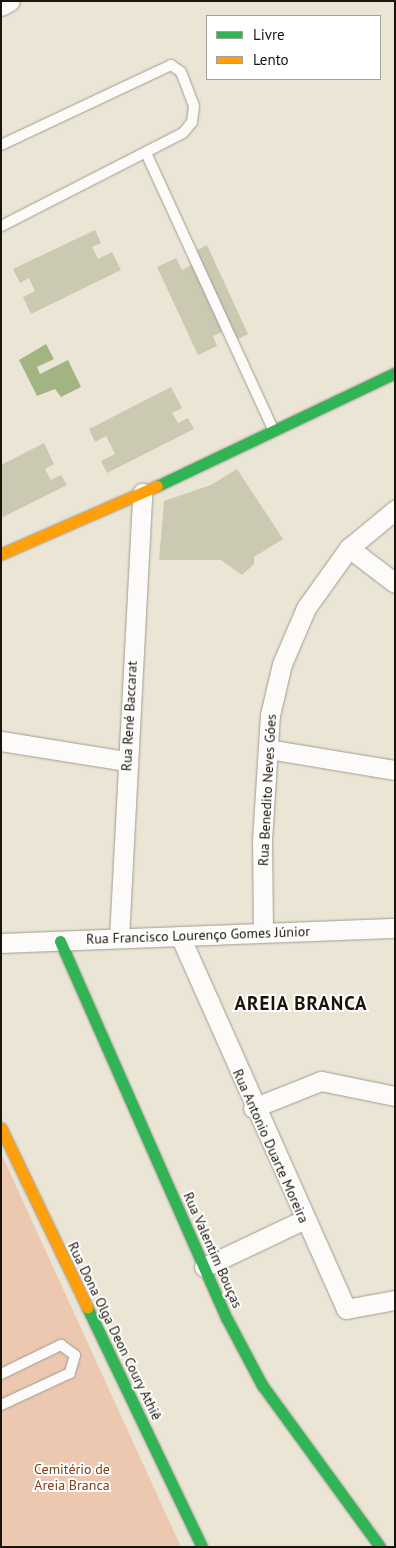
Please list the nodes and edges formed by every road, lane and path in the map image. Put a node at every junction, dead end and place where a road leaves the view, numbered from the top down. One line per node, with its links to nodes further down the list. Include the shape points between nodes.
1 (10, 1): 2 (street)
2 (1, 6)
3 (1, 145): 4 (lane, via 171,65 181,72 194,106 192,122 184,133)
4 (146, 153): 5 (lane); 7 (lane)
5 (1, 226)
6 (395, 373): 7 (street)
7 (274, 431): 8 (street)
8 (142, 494): 11 (street); 15 (street, Rua René Baccarat)
9 (395, 510): 10 (street, Rua Benedito Neves Góes)
10 (349, 548): 12 (street); 14 (street, Rua Benedito Neves Góes, via 306,608 282,664)
11 (1, 554)
12 (395, 583)
13 (1, 741): 15 (street)
14 (268, 749): 16 (street); 18 (street, Rua Benedito Neves Góes)
15 (126, 761): 20 (street, Rua René Baccarat)
16 (395, 770)
17 (395, 928): 18 (street, Rua Francisco Lourenço Gomes Júnior)
18 (263, 932): 19 (street, Rua Francisco Lourenço Gomes Júnior)
19 (180, 936): 20 (street, Rua Francisco Lourenço Gomes Júnior); 24 (street, Rua Antonio Duarte Moreira)
20 (120, 938): 21 (street, Rua Francisco Lourenço Gomes Júnior)
21 (60, 941): 22 (street, Rua Francisco Lourenço Gomes Júnior); 27 (street, Rua Valentim Bouças)
22 (1, 943)
23 (395, 1096): 24 (street, via 321,1081)
24 (253, 1108): 26 (street, Rua Antonio Duarte Moreira)
25 (1, 1128): 31 (street, Rua Dona Olga Deon Coury Athiê)
26 (305, 1219): 27 (street); 28 (street, Rua Antonio Duarte Moreira, via 346,1309)
27 (204, 1267): 32 (street, Rua Valentim Bouças, via 262,1385)
28 (395, 1300)
29 (1, 1374): 30 (lane, via 61,1345 75,1355 70,1373)
30 (1, 1405)
31 (202, 1547)
32 (380, 1547)

